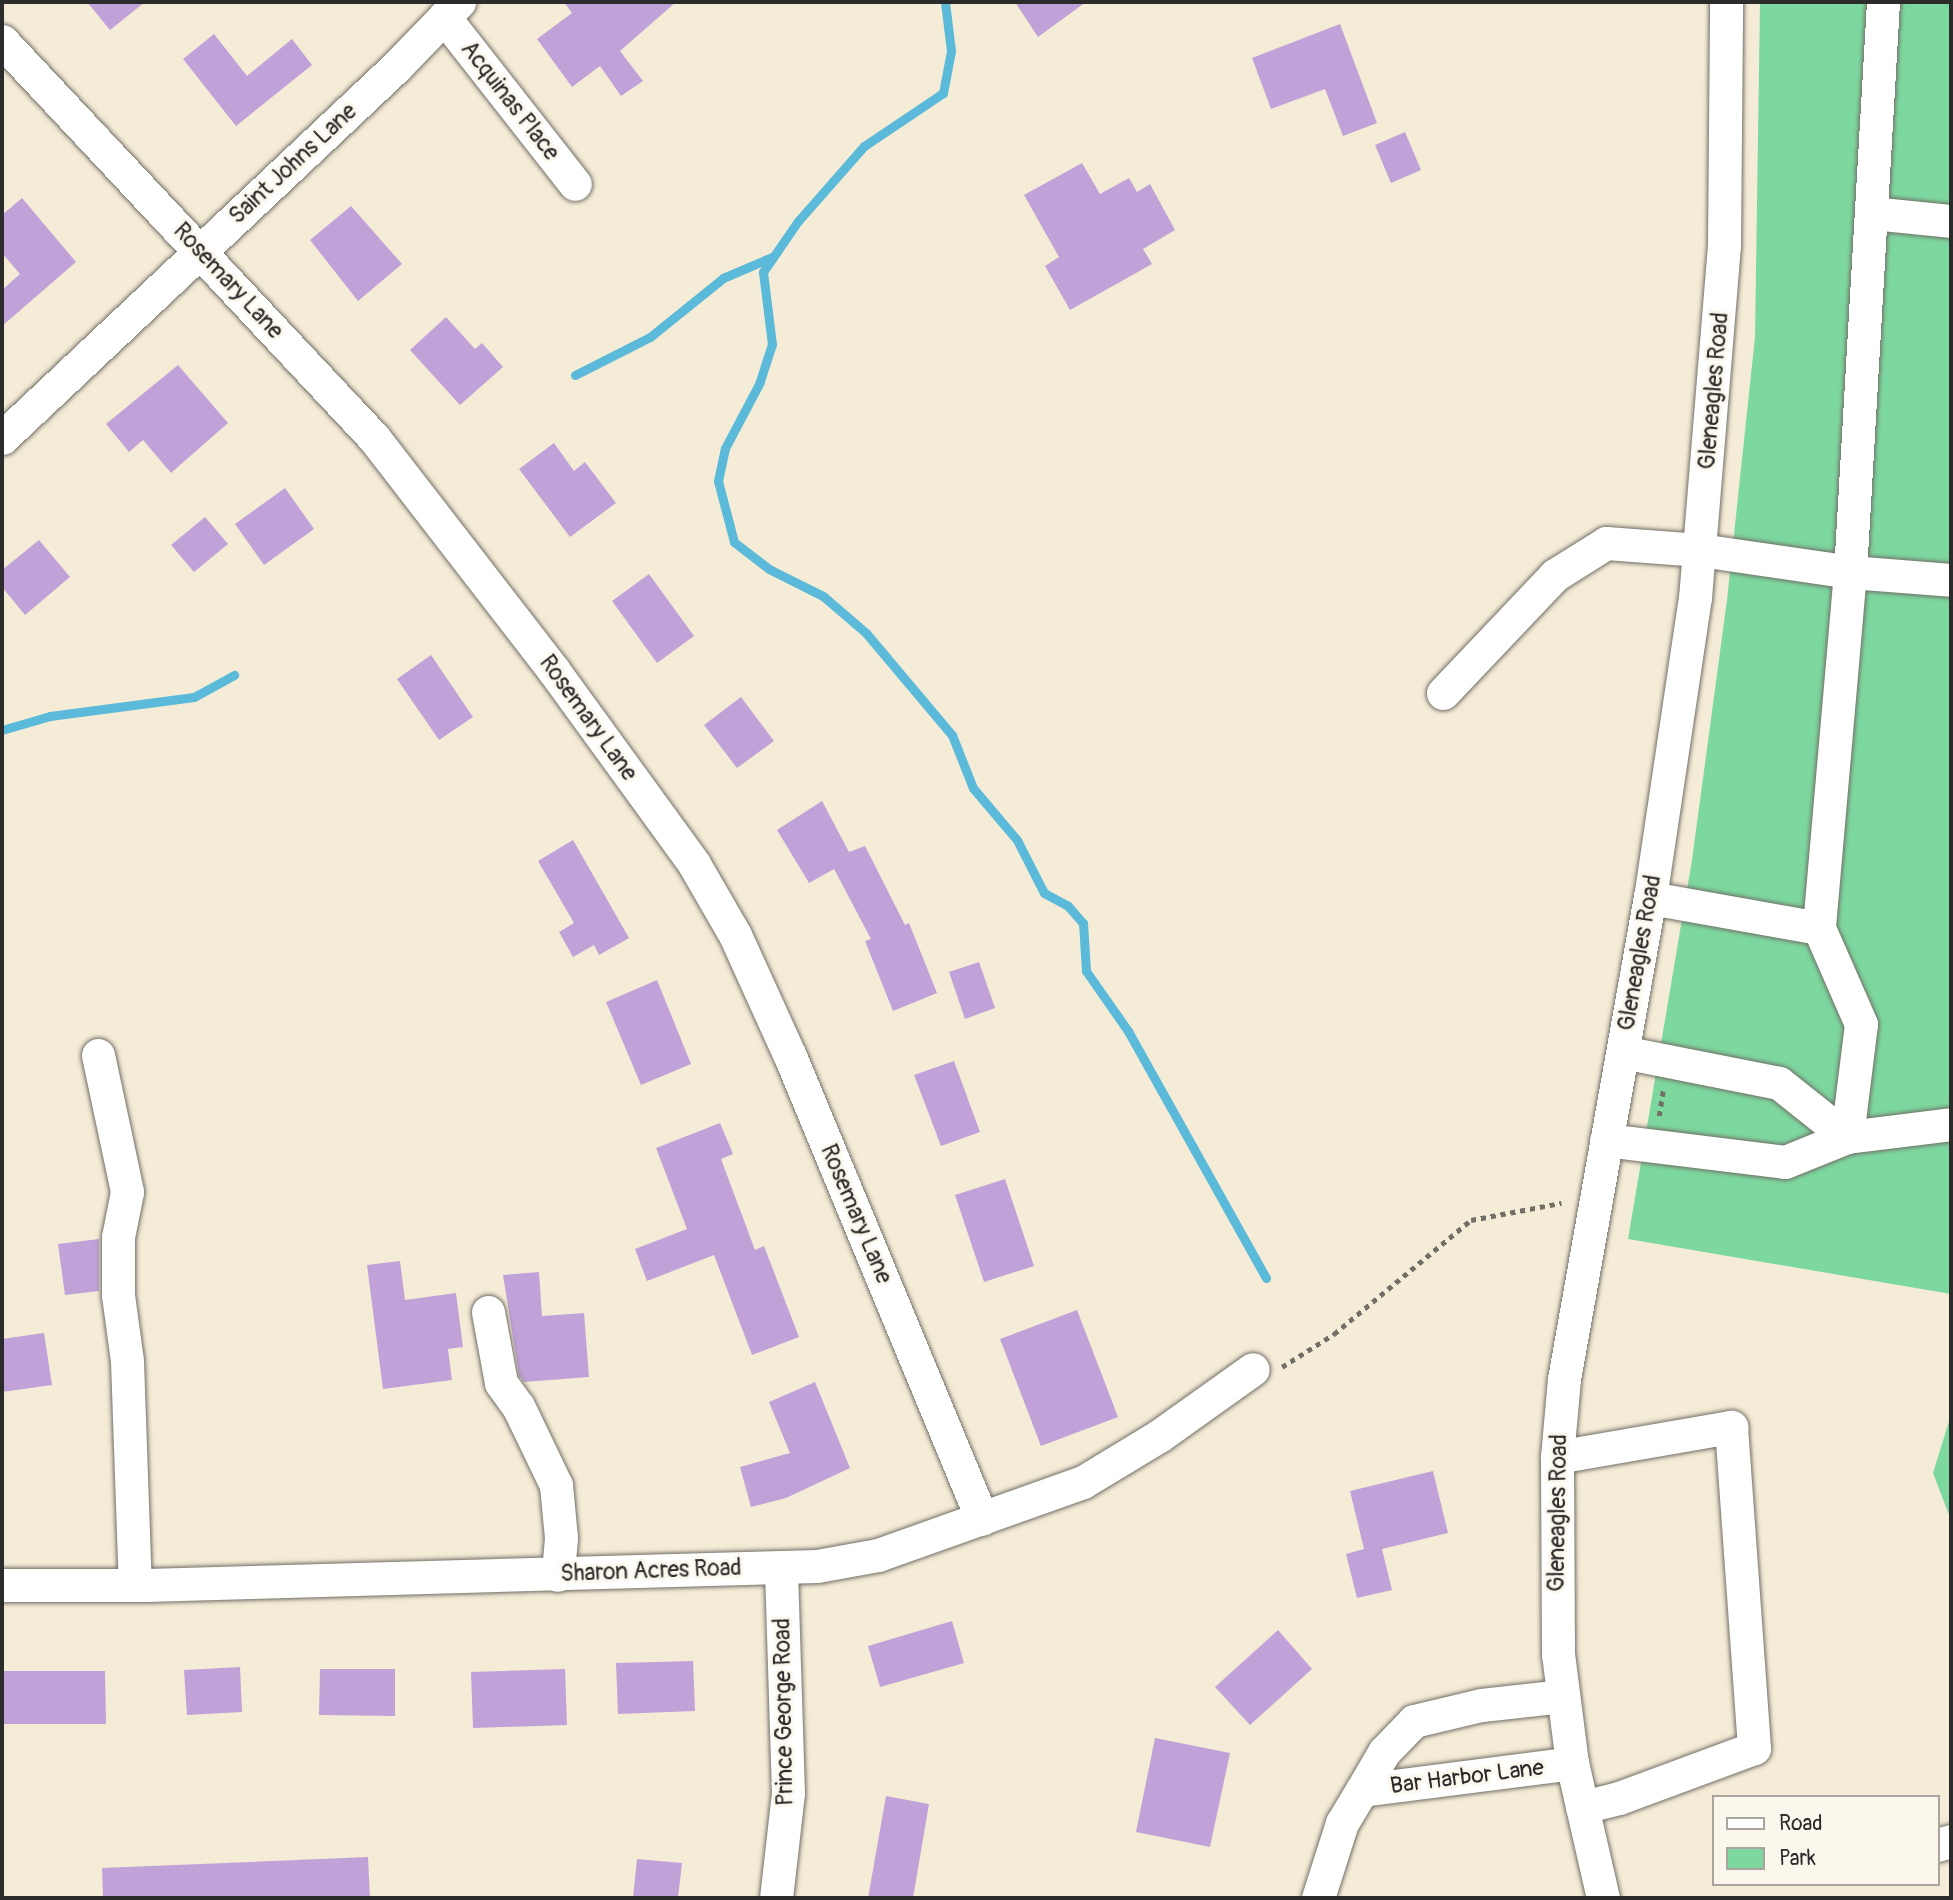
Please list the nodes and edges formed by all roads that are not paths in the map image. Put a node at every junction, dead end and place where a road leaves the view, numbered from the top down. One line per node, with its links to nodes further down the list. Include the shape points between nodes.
1 (1726, 2): 10 (street, Gleneagles Road, via 1724,245)
2 (1883, 2): 6 (street)
3 (452, 10): 5 (street, Acquinas Place); 8 (street, Saint Johns Lane)
4 (2, 41): 8 (street, Rosemary Lane)
5 (575, 184)
6 (1872, 213): 7 (street); 11 (street)
7 (1951, 221)
8 (200, 252): 9 (street, Saint Johns Lane); 24 (street, Rosemary Lane, via 374,438 428,504 694,864 736,936 790,1056)
9 (2, 438)
10 (1700, 550): 11 (street); 13 (street, via 1606,543 1555,575); 14 (street, Gleneagles Road)
11 (1850, 572): 12 (street); 15 (street)
12 (1951, 580)
13 (1443, 693)
14 (1650, 898): 15 (street); 16 (street, Gleneagles Road)
15 (1819, 928): 19 (street, via 1861,1024)
16 (1623, 1052): 19 (street, via 1779,1083); 20 (street, Gleneagles Road)
17 (99, 1055): 28 (street, via 128,1192 118,1237 118,1295 127,1361)
18 (1951, 1124): 19 (street)
19 (1847, 1137): 20 (street, via 1785,1162)
20 (1606, 1140): 23 (street, Gleneagles Road, via 1564,1379)
21 (488, 1312): 26 (street, via 501,1383 556,1485 561,1538)
22 (1252, 1369): 24 (street, Sharon Acres Road, via 1159,1436 1083,1482)
23 (1557, 1457): 29 (street, Gleneagles Road, via 1554,1536); 32 (street, via 1731,1427 1754,1748)
24 (982, 1519): 25 (street, Sharon Acres Road, via 878,1555)
25 (781, 1567): 26 (street, Sharon Acres Road); 33 (street, Prince George Road, via 788,1793)
26 (558, 1575): 28 (street, Sharon Acres Road)
27 (2, 1585): 28 (street, Sharon Acres Road)
28 (135, 1585)
29 (1563, 1696): 30 (street, Gleneagles Road); 31 (street, Bar Harbor Lane, via 1481,1705 1414,1721 1384,1752)
30 (1572, 1763): 31 (street, Bar Harbor Lane); 32 (street, Gleneagles Road)
31 (1362, 1790): 34 (street, Bar Harbor Lane, via 1342,1823)
32 (1582, 1807): 35 (street, Gleneagles Road)
33 (776, 1898)
34 (1318, 1898)
35 (1603, 1898)

